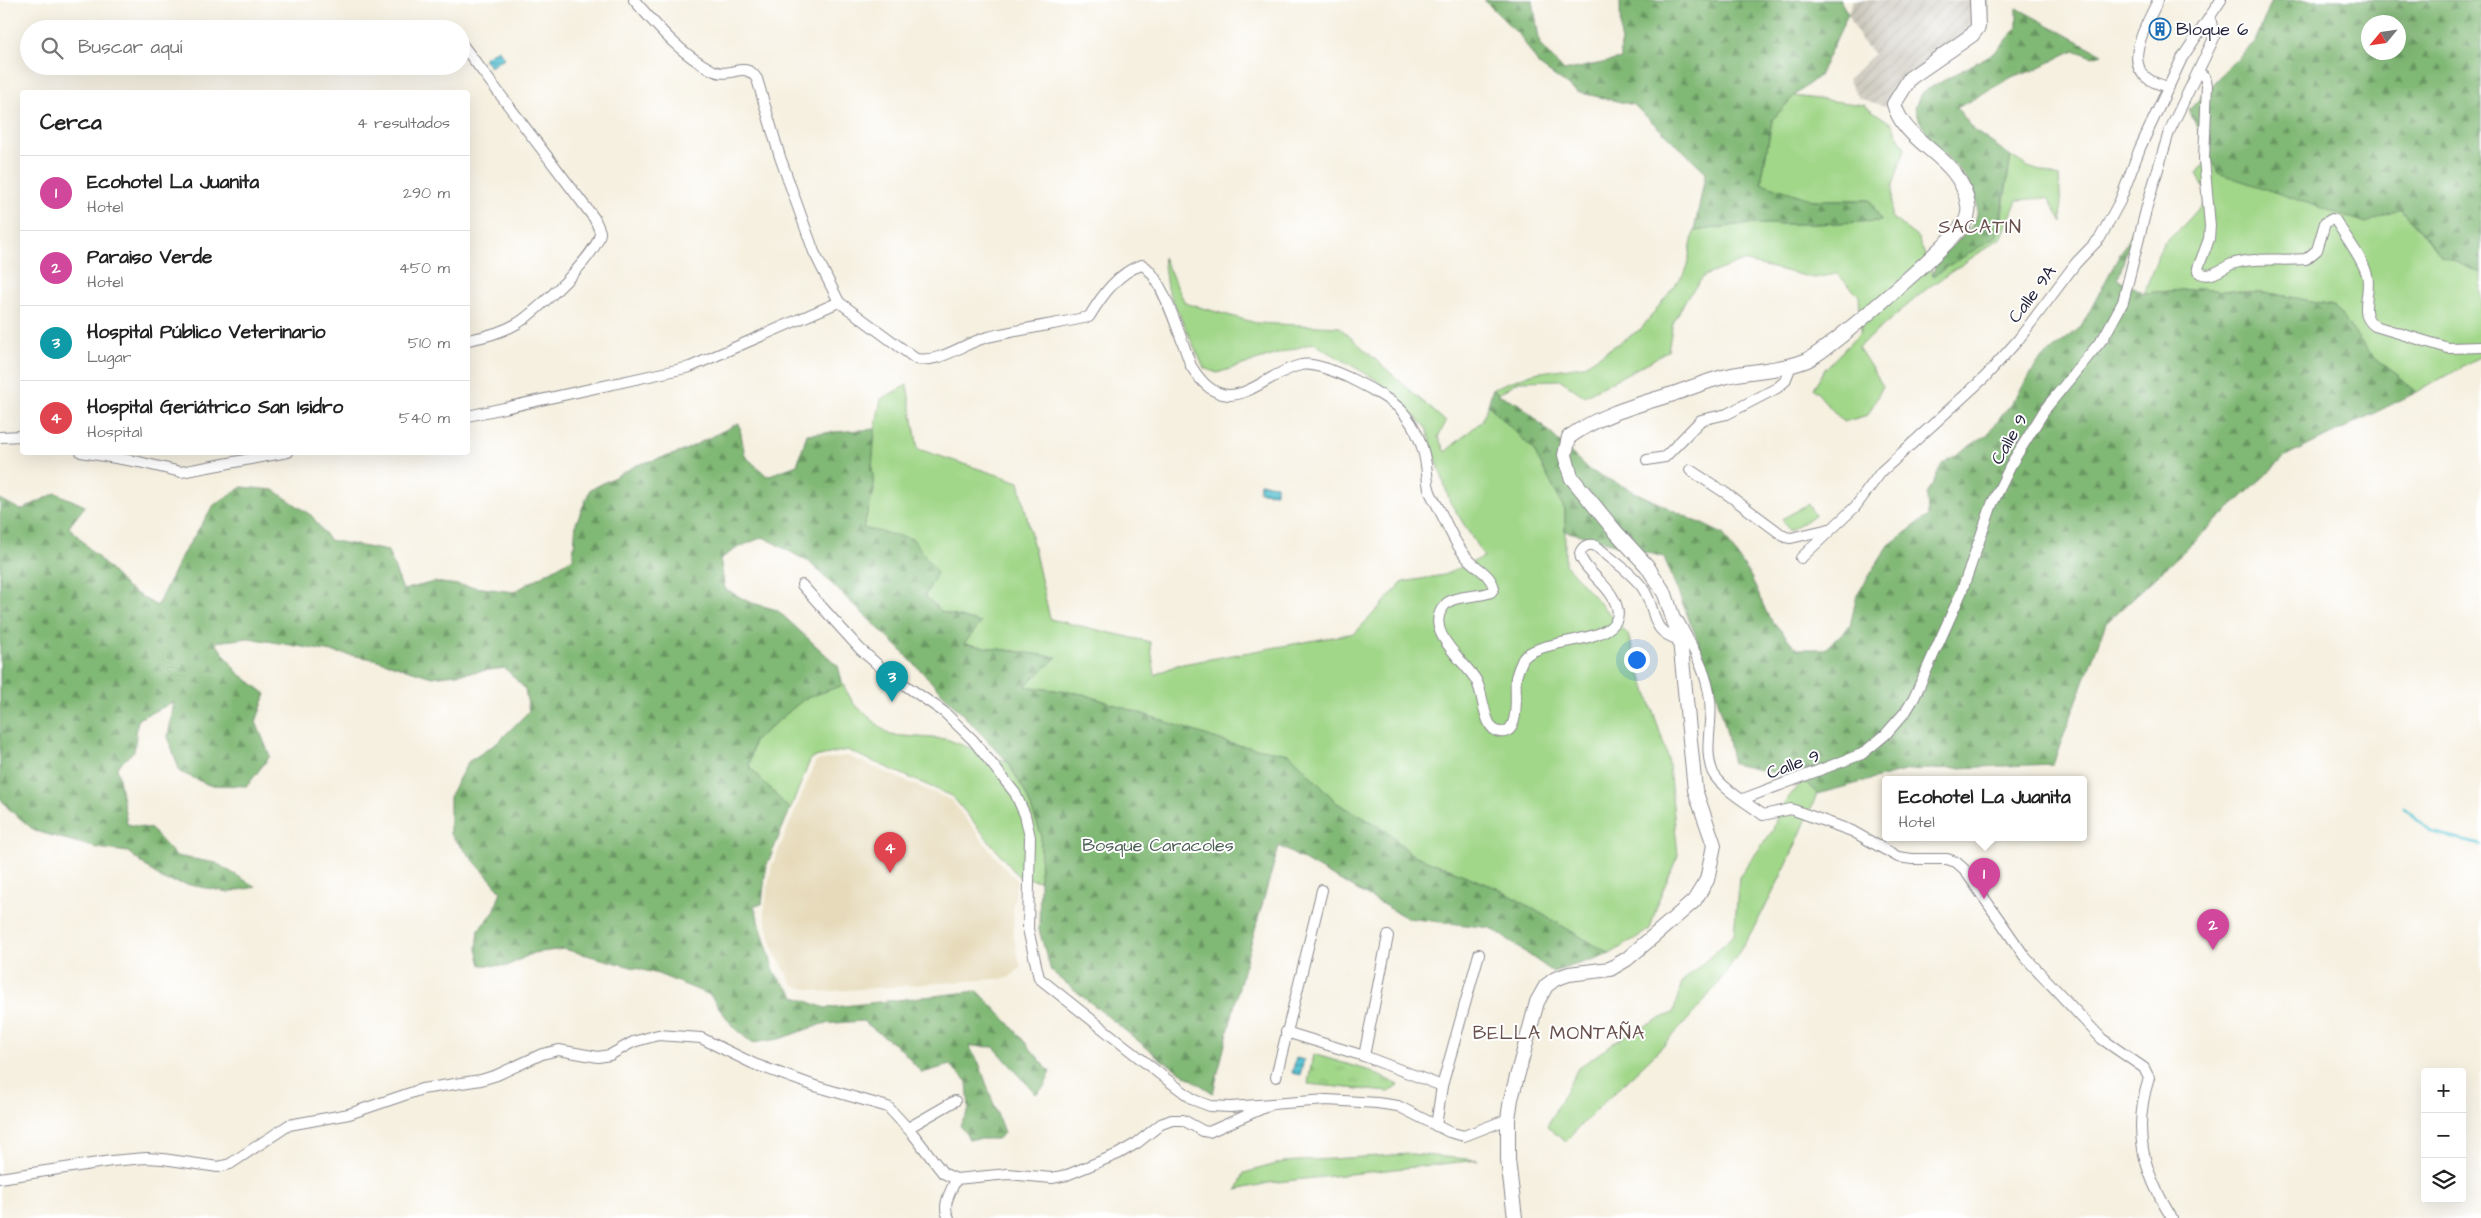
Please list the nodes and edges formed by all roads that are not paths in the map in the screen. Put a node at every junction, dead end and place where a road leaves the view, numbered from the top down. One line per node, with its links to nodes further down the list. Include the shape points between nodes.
1 (634, 0): 9 (street, via 675,46 712,71 726,73 746,69 752,72 814,252)
2 (1977, 0): 12 (main road, via 1978,27 1972,35 1910,78 1894,104 1901,123 1937,153 1962,184 1969,207 1966,220 1888,296 1821,352)
3 (2158, 0): 8 (street, via 2138,48 2136,62 2144,77)
4 (2221, 0): 5 (street, Calle 9A)
5 (2210, 16): 7 (street, Calle 9, via 2214,38); 8 (street, Calle 9A, via 2182,58)
6 (470, 55): 10 (street, via 594,218 600,232 595,248 550,298 518,323)
7 (2198, 72): 11 (street, via 2205,77 2207,85 2205,167 2210,226 2209,239 2198,268 2200,273 2211,274 2246,261 2306,259 2317,250 2325,223 2332,218 2367,275 2365,315 2369,322 2448,348); 25 (street, Calle 9, via 2169,132 2123,302 2104,337 2046,408 2013,461 1992,504 1961,593 1906,711 1862,754)
8 (2169, 87): 20 (street, Calle 9A, via 2140,148 2120,201 2100,238 2076,263 2018,340 1985,377 1881,472 1855,507)
9 (839, 302): 13 (street, via 690,367); 24 (street, via 901,350 916,359 928,361 987,337 1089,317 1127,271 1142,265 1148,267 1158,280 1198,378 1220,393 1234,395 1246,392 1289,369 1308,364 1372,389 1400,410 1412,424 1422,447 1427,487 1459,547 1492,580 1494,588 1490,592 1444,605 1439,616 1439,628 1453,653 1476,679 1486,719 1496,731 1508,730 1515,721 1516,678 1526,656 1544,646 1598,635 1617,619 1612,595 1581,558 1580,553 1586,546 1596,546 1634,578 1650,601 1660,631)
10 (470, 340)
11 (2481, 347)
12 (1791, 366): 18 (street, via 1785,382 1777,388 1727,414 1702,420 1665,457); 23 (main road, via 1704,382 1613,413 1569,437 1565,454 1571,476 1647,566)
13 (470, 414)
14 (20, 436): 15 (street)
15 (0, 437)
16 (98, 455): 17 (street, via 181,472)
17 (272, 455)
18 (1647, 460)
19 (1690, 470): 20 (street, via 1728,494 1784,537)
20 (1832, 528): 21 (street, Calle 9A)
21 (1801, 558)
22 (802, 585): 34 (street, via 860,649 956,723 1015,793 1030,837 1028,929 1039,978 1194,1100 1210,1106)
23 (1665, 594): 24 (main road); 25 (street, via 1705,671 1711,701 1710,758 1713,772 1720,783)
24 (1680, 640): 35 (main road, via 1695,790 1714,845 1708,880 1694,901 1627,960 1610,969 1569,974 1546,986 1537,1002)
25 (1743, 799): 42 (street, via 1763,815 1791,809 1852,831 1898,857 1946,859 1964,869 2025,957 2102,1039 2144,1068 2148,1078 2141,1100 2140,1140 2148,1172)
26 (1322, 890): 29 (street)
27 (1388, 936): 30 (street)
28 (1479, 954): 32 (street)
29 (1286, 1032): 30 (street); 31 (street)
30 (1364, 1056): 32 (street)
31 (1276, 1077)
32 (1442, 1086): 36 (street)
33 (955, 1101): 37 (street)
34 (1270, 1105): 36 (street, via 1326,1100 1377,1103 1398,1106); 39 (street, via 1209,1132 1183,1120 1172,1120 1118,1154 1052,1178 1008,1174)
35 (1508, 1119): 36 (street, via 1464,1136); 41 (main road, via 1508,1160)
36 (1436, 1126)
37 (908, 1128): 38 (street, via 888,1107 754,1064 702,1038 658,1035 598,1057 559,1050 542,1054 481,1080 422,1089 349,1114 296,1122 274,1133 242,1158 218,1167 146,1158); 39 (street, via 943,1174)
38 (0, 1178)
39 (956, 1180): 40 (street, via 944,1210)
40 (949, 1218)
41 (1515, 1218)
42 (2172, 1218)

